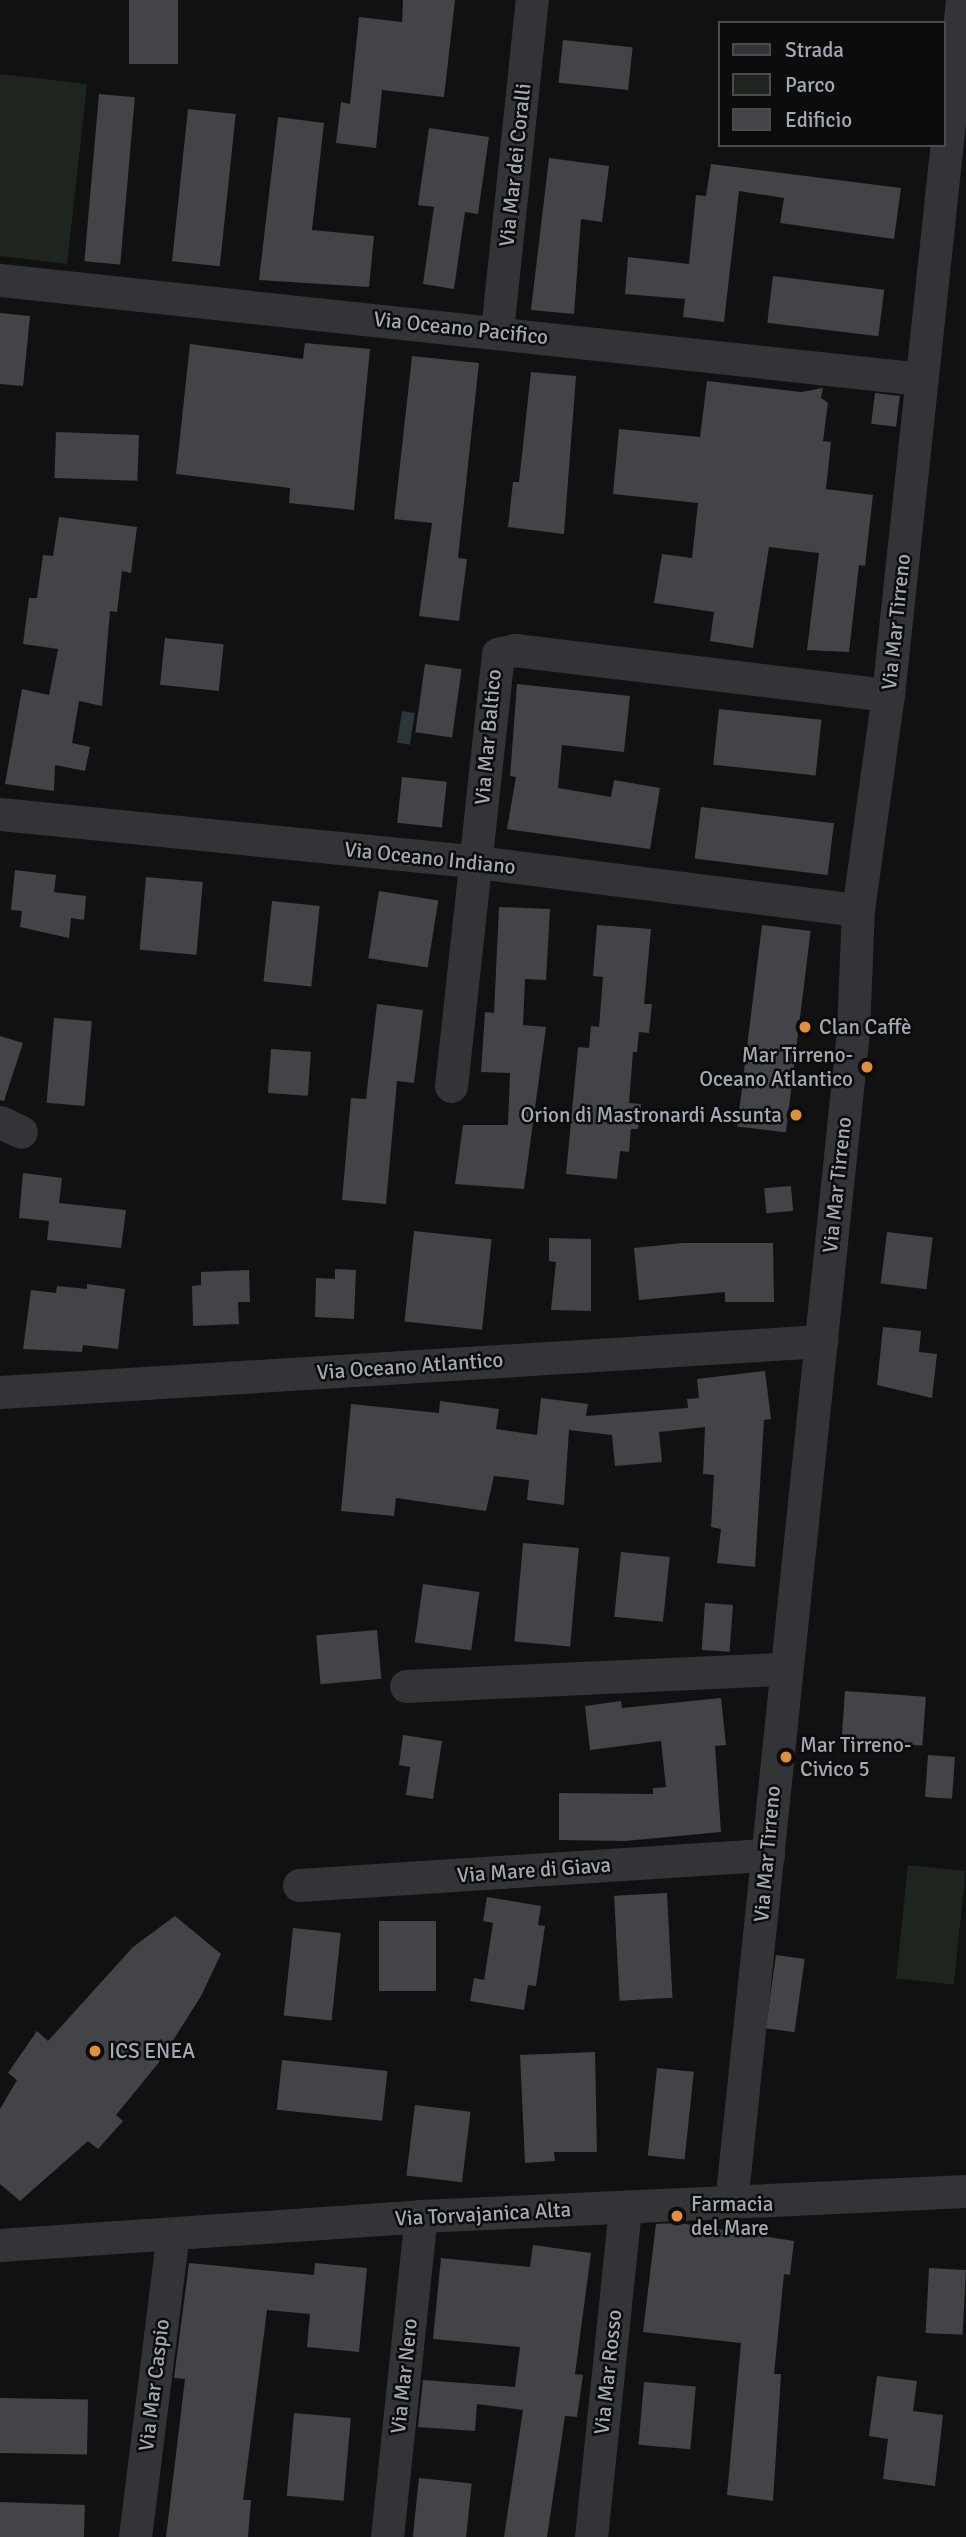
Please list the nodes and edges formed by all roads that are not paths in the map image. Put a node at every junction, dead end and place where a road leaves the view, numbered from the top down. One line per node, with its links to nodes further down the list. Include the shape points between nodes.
1 (533, 0): 4 (street, Via Mar dei Coralli)
2 (962, 0): 5 (street, Via Mar Tirreno)
3 (0, 280): 4 (street, Via Oceano Pacifico)
4 (497, 331): 5 (street, Via Oceano Pacifico)
5 (922, 379): 6 (street, Via Mar Tirreno)
6 (888, 695): 8 (street, Via Mar Baltico, via 504,650 493,671); 9 (street, Via Mar Tirreno)
7 (0, 814): 8 (street, Via Oceano Indiano)
8 (477, 862): 9 (street, Via Oceano Indiano); 10 (street, Via Mar Baltico)
9 (858, 910): 11 (street, Via Mar Tirreno, via 853,1032)
10 (450, 1086)
11 (821, 1341): 12 (street, Via Oceano Atlantico); 13 (street, Via Mar Tirreno)
12 (0, 1392)
13 (783, 1669): 14 (street); 15 (street, Via Mar Tirreno)
14 (406, 1686)
15 (768, 1856): 16 (street, Via Mare di Giava); 18 (street, Via Mar Tirreno)
16 (299, 1885)
17 (966, 2191): 18 (street, Via Torvajanica Alta)
18 (731, 2204): 19 (street, Via Torvajanica Alta)
19 (625, 2207): 20 (street, Via Torvajanica Alta); 25 (street, Via Mar Rosso)
20 (421, 2216): 21 (street, Via Torvajanica Alta); 24 (street, Via Mar Nero)
21 (173, 2234): 22 (street, Via Torvajanica Alta); 23 (street, Via Mar Caspio)
22 (0, 2245)
23 (135, 2537)
24 (387, 2537)
25 (591, 2537)

